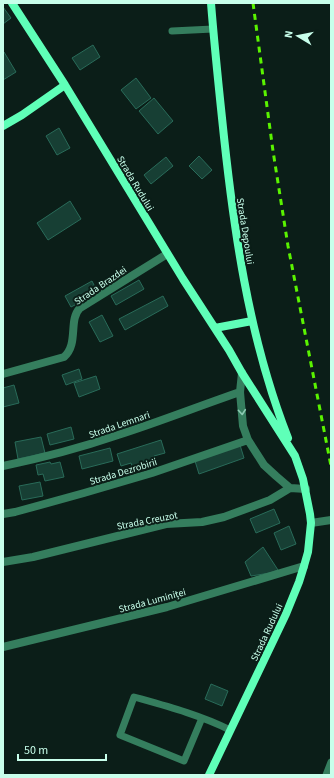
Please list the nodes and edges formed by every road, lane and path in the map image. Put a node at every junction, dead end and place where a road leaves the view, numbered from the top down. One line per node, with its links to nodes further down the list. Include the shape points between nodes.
1 (12, 3): 5 (main road, Strada Rudului)
2 (211, 3): 3 (main road, Strada Depoului)
3 (213, 29): 4 (lane); 8 (main road, Strada Depoului, via 227,173 241,268)
4 (172, 31)
5 (64, 85): 6 (main road); 7 (main road, Strada Rudului)
6 (3, 126)
7 (167, 254): 9 (main road, Strada Rudului); 11 (street, Strada Brazdei, via 77,311 70,350 64,357)
8 (252, 321): 9 (main road); 14 (main road, Strada Depoului, via 267,377)
9 (215, 328): 10 (main road, Strada Rudului)
10 (242, 373): 12 (street); 14 (main road, Strada Rudului)
11 (3, 374)
12 (240, 392): 13 (street, one-way to 13, via 243,426); 15 (street, Strada Lemnari, via 120,435)
13 (248, 440): 16 (street, via 264,465); 18 (street, Strada Dezrobirii, via 144,476)
14 (295, 456): 17 (main road, Strada Rudului)
15 (3, 466)
16 (290, 488): 17 (street); 21 (street, Strada Creuzot, via 270,500 224,517 202,522 166,524)
17 (306, 489): 20 (main road, Strada Rudului)
18 (3, 514)
19 (331, 520): 20 (street)
20 (311, 523): 22 (main road, Strada Rudului)
21 (3, 562)
22 (304, 566): 23 (street, Strada Luminiței, via 167,607); 25 (main road, Strada Rudului, via 289,607)
23 (3, 647)
24 (202, 718): 24 (lane, via 184,761 120,735 134,697); 25 (lane)
25 (230, 730): 27 (main road, Strada Rudului)
26 (331, 762): 28 (lane)
27 (209, 775)
28 (326, 775)

